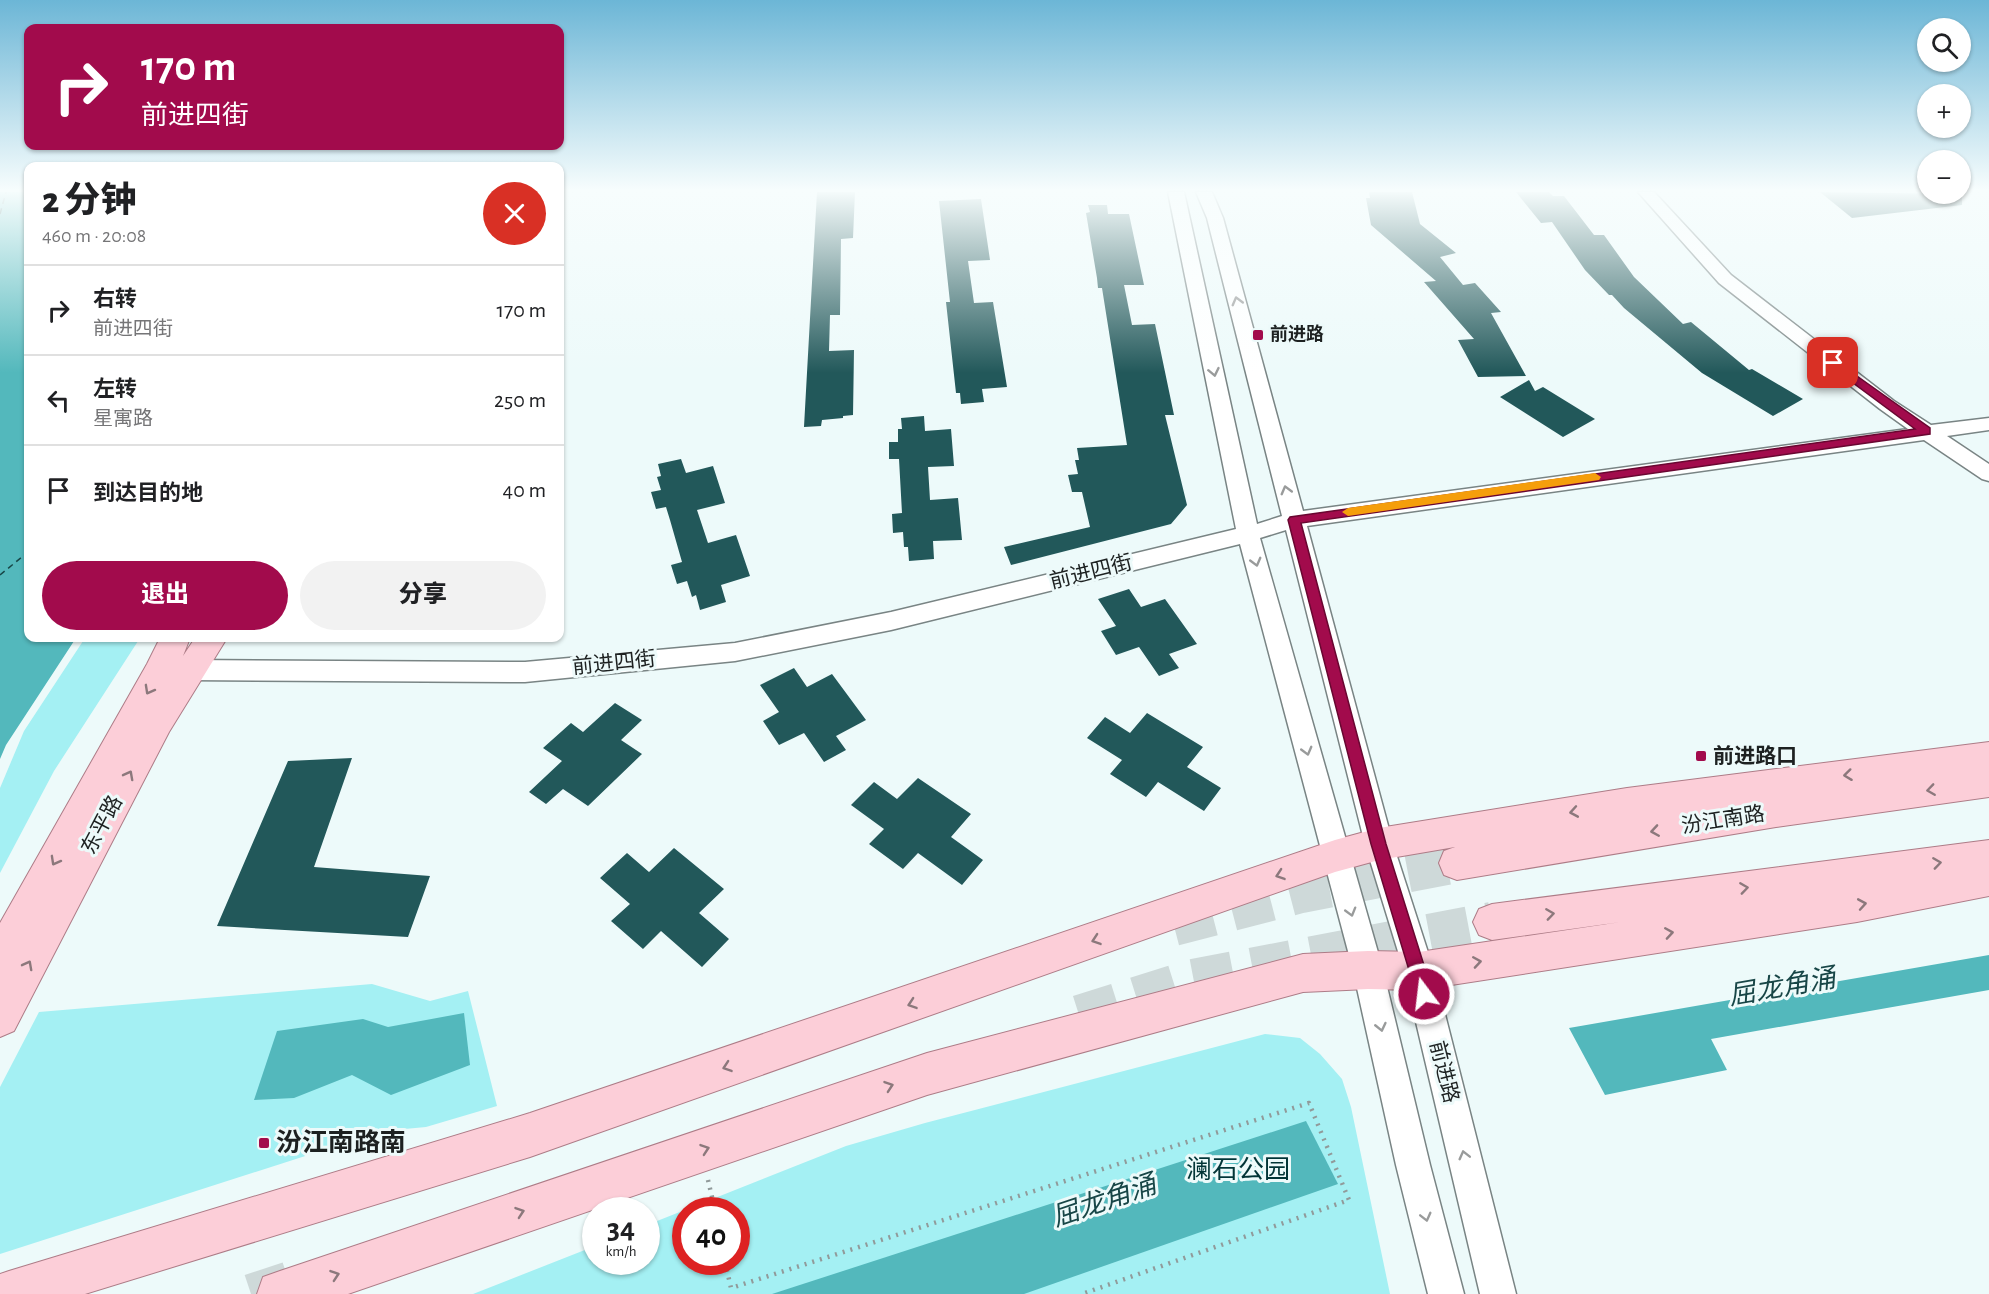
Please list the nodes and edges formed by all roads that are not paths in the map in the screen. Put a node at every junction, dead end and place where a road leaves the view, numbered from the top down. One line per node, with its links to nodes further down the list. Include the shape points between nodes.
1 (1189, 252): 8 (street, one-way to 8)
2 (1224, 252): 7 (street, 前进路, one-way to 2)
3 (1701, 252): 5 (street, via 1725,279)
4 (1989, 424): 5 (street, 前进四街)
5 (1926, 431): 6 (street); 7 (street, 前进四街)
6 (1989, 474)
7 (1294, 520): 8 (street, 前进四街); 14 (street, 前进路)
8 (1248, 534): 11 (street, 前进四街, via 891,621 735,652 525,672); 15 (street, one-way to 15)
9 (173, 642): 20 (main road, 东平路, one-way to 20)
10 (209, 642): 11 (main road, 东平路)
11 (189, 670): 23 (main road, 东平路, one-way to 11, via 157,722)
12 (1989, 756): 14 (main road, one-way to 14, via 1627,802)
13 (1989, 782): 17 (main road, 汾江南路, one-way to 17, via 1765,813)
14 (1379, 844): 15 (main road); 22 (street, 前进路)
15 (1335, 856): 21 (street, one-way to 21); 24 (main road, one-way to 24, via 530,1135)
16 (1989, 856): 19 (main road, one-way to 16)
17 (1457, 863)
18 (1989, 879): 22 (main road, one-way to 18, via 1857,905)
19 (1492, 922)
20 (0, 961)
21 (1368, 970): 22 (main road); 25 (main road, one-way to 21, via 927,1074 1303,973); 26 (street, one-way to 26)
22 (1419, 971): 27 (street, 前进路, one-way to 22)
23 (0, 1017)
24 (9, 1294)
25 (280, 1294)
26 (1446, 1294)
27 (1497, 1294)

